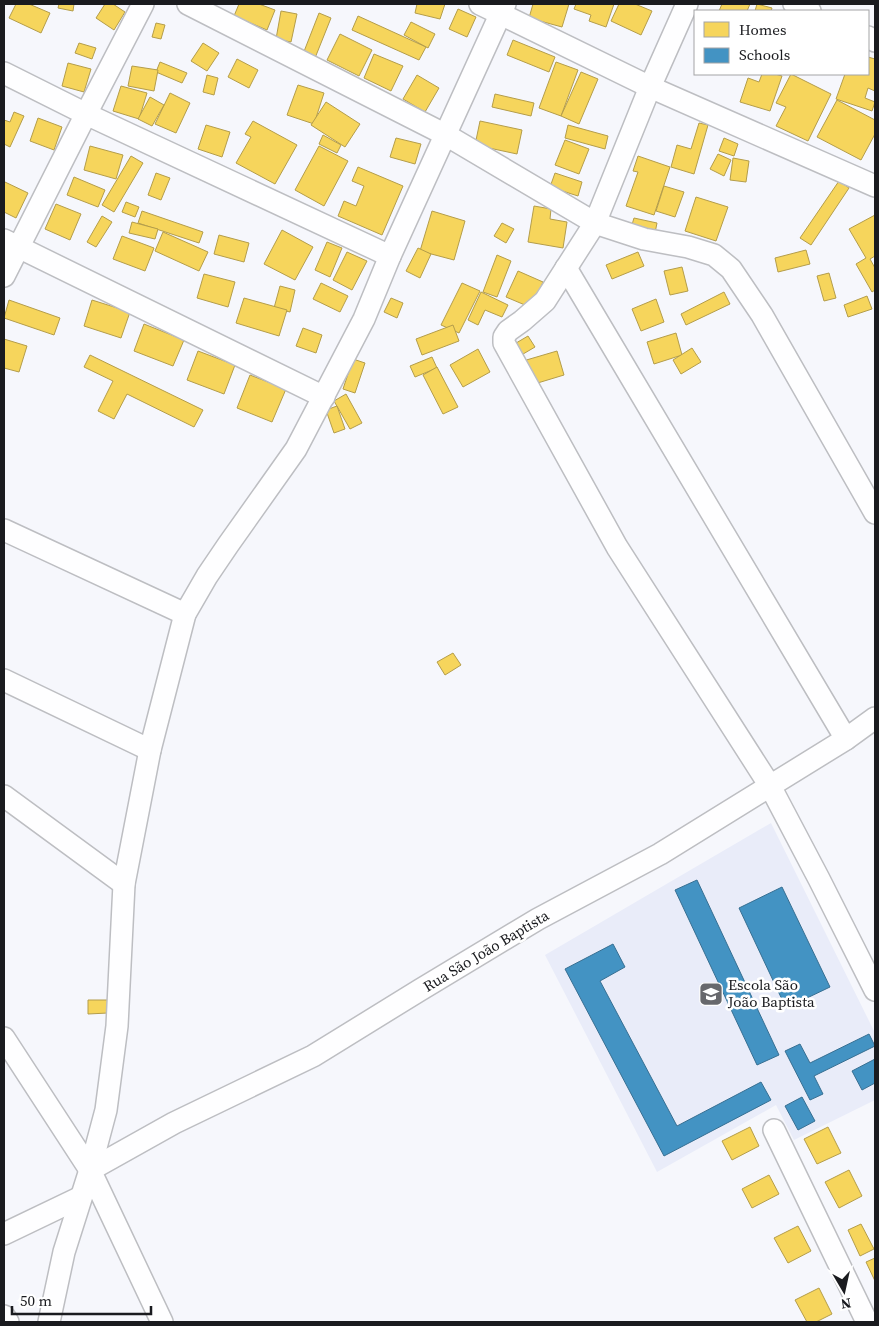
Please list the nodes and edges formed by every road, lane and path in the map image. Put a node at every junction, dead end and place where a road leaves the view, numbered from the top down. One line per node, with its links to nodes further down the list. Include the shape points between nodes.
1 (143, 4): 10 (street)
2 (188, 4): 11 (street)
3 (480, 4): 6 (street)
4 (687, 4): 9 (street)
5 (794, 4): 7 (street)
6 (503, 9): 9 (street); 11 (street)
7 (808, 10)
8 (4, 73): 10 (street)
9 (650, 87): 12 (street); 13 (street)
10 (86, 114): 14 (street); 15 (street)
11 (446, 135): 13 (street); 15 (street)
12 (875, 186)
13 (595, 223): 16 (street); 19 (street, via 644,240 714,255 731,269 762,315)
14 (11, 243): 17 (street); 18 (street)
15 (390, 256): 18 (street, via 364,319)
16 (566, 268): 24 (street); 26 (street, via 545,301 508,331 504,342 617,547)
17 (4, 276)
18 (324, 397): 21 (street, via 296,449 223,553)
19 (875, 513)
20 (4, 530): 21 (street)
21 (185, 614): 25 (street)
22 (4, 680): 25 (street)
23 (875, 718): 24 (street, Rua São João Baptista)
24 (846, 739): 26 (street, Rua São João Baptista)
25 (150, 750): 28 (street)
26 (770, 786): 29 (street); 32 (street, Rua São João Baptista, via 660,854 525,926 313,1056 174,1123)
27 (4, 796): 28 (street)
28 (124, 884): 32 (street, via 117,1026 106,1110)
29 (875, 990)
30 (4, 1038): 32 (street)
31 (774, 1130): 39 (street)
32 (90, 1170): 33 (street); 38 (street)
33 (81, 1197): 34 (street); 37 (street, via 64,1252)
34 (4, 1234)
35 (4, 1316): 36 (street)
36 (8, 1322)
37 (49, 1322)
38 (162, 1322)
39 (867, 1322)

